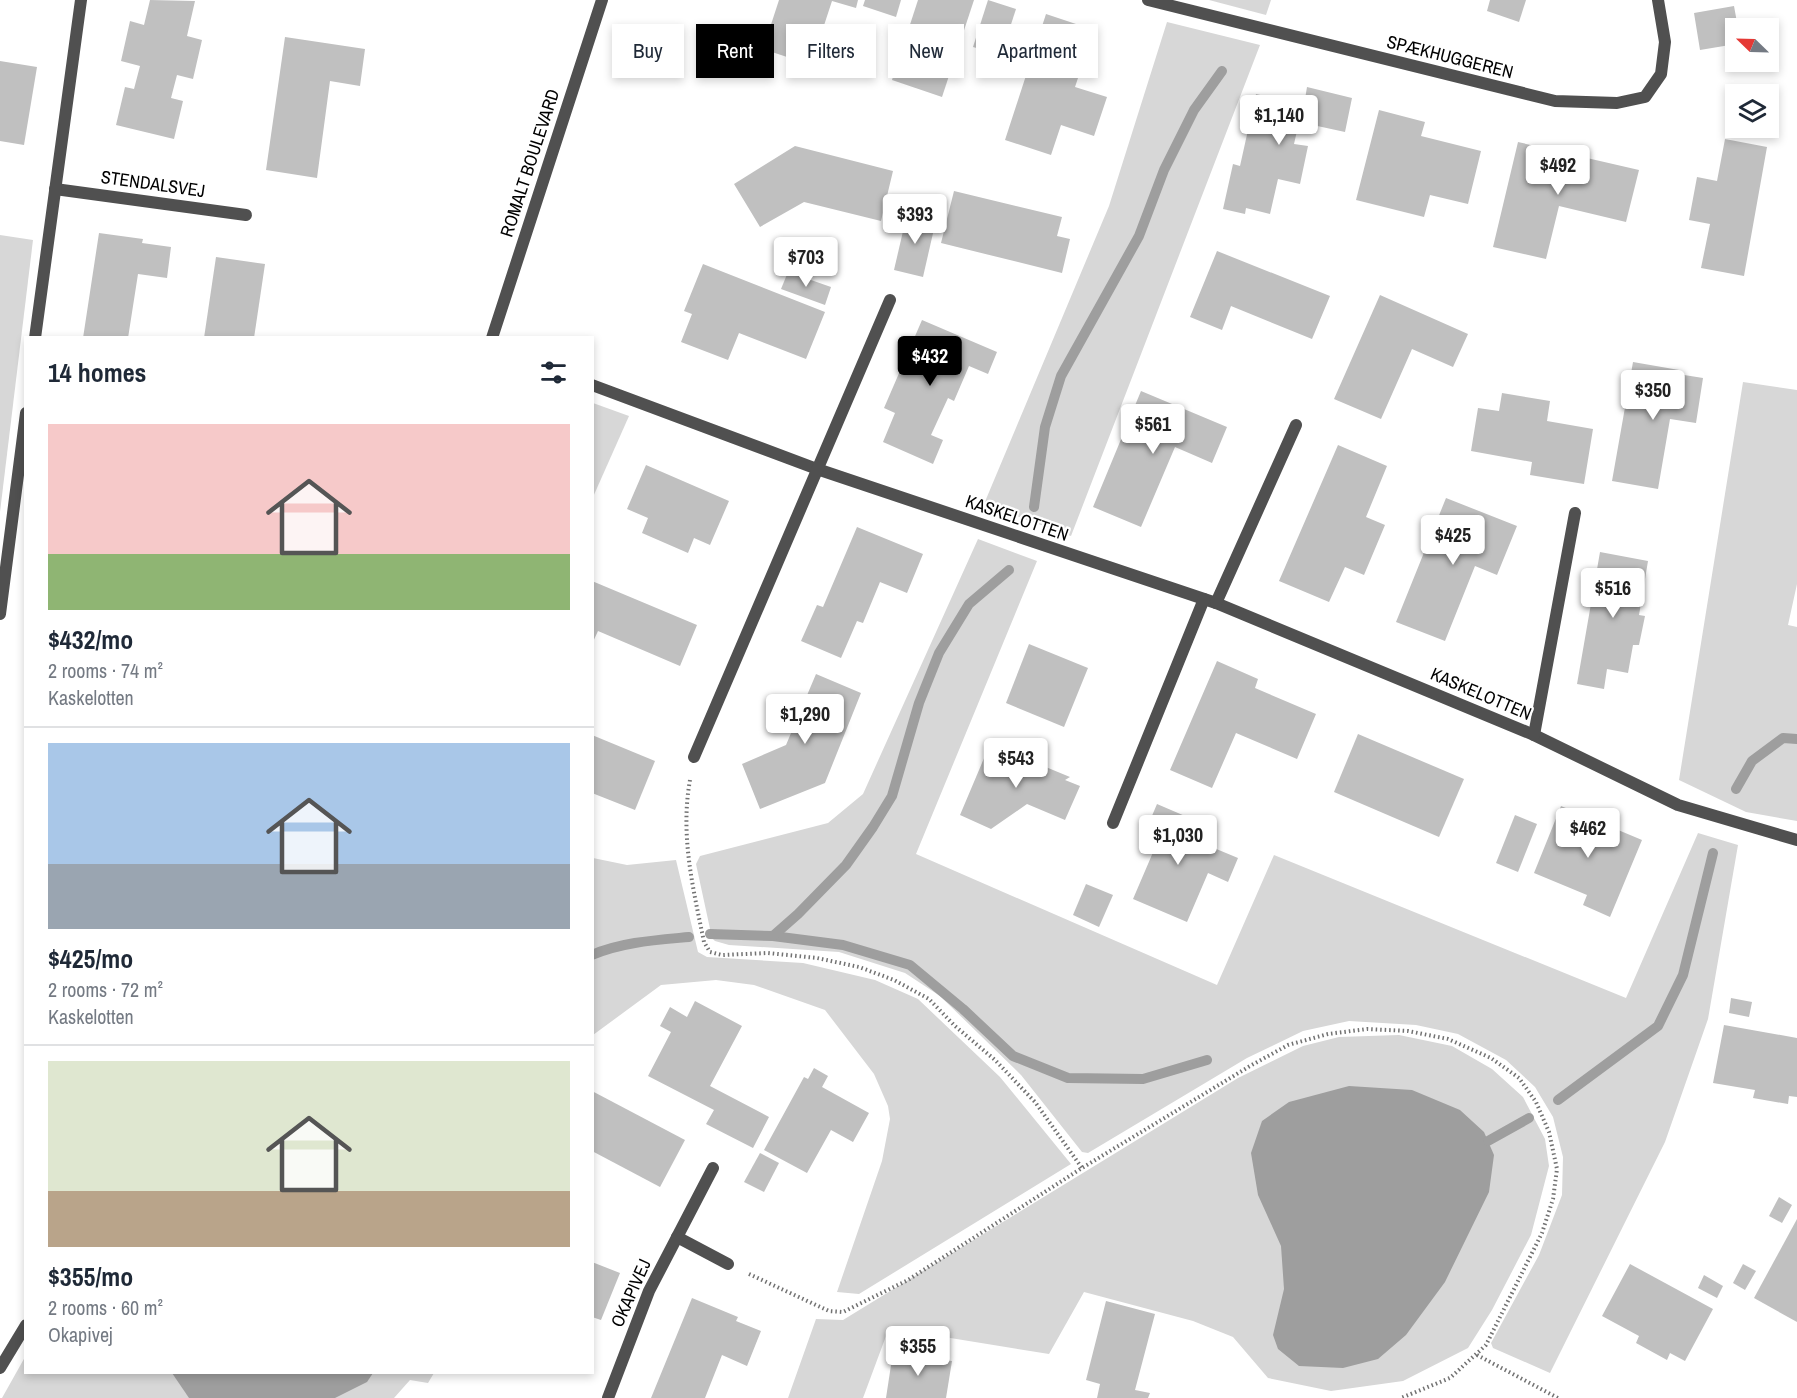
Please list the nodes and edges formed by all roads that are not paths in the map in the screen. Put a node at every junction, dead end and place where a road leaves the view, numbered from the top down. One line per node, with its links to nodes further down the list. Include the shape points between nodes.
1 (81, 0): 5 (street)
2 (602, 0): 9 (street, ROMALT BOULEVARD)
3 (1148, 0): 4 (street, SPÆKHUGGEREN, via 1555,101 1617,103 1646,97 1661,74 1665,42)
4 (1658, 0)
5 (55, 189): 6 (street, STENDALSVEJ); 8 (street)
6 (246, 215)
7 (890, 300): 13 (street)
8 (35, 336)
9 (493, 336)
10 (594, 386): 13 (street, KASKELOTTEN)
11 (1296, 425): 15 (street)
12 (24, 428): 16 (street)
13 (817, 469): 15 (street, KASKELOTTEN); 18 (street)
14 (1575, 513): 17 (street, KASKELOTTEN)
15 (1210, 601): 17 (street, KASKELOTTEN); 19 (street)
16 (0, 614)
17 (1534, 735): 20 (street, KASKELOTTEN, via 1678,805)
18 (694, 757)
19 (1113, 823)
20 (1797, 840)
21 (712, 1168): 22 (street, OKAPIVEJ)
22 (677, 1237): 23 (street); 26 (street, OKAPIVEJ, via 649,1291)
23 (728, 1264)
24 (24, 1328): 25 (street)
25 (0, 1368)
26 (608, 1398)

